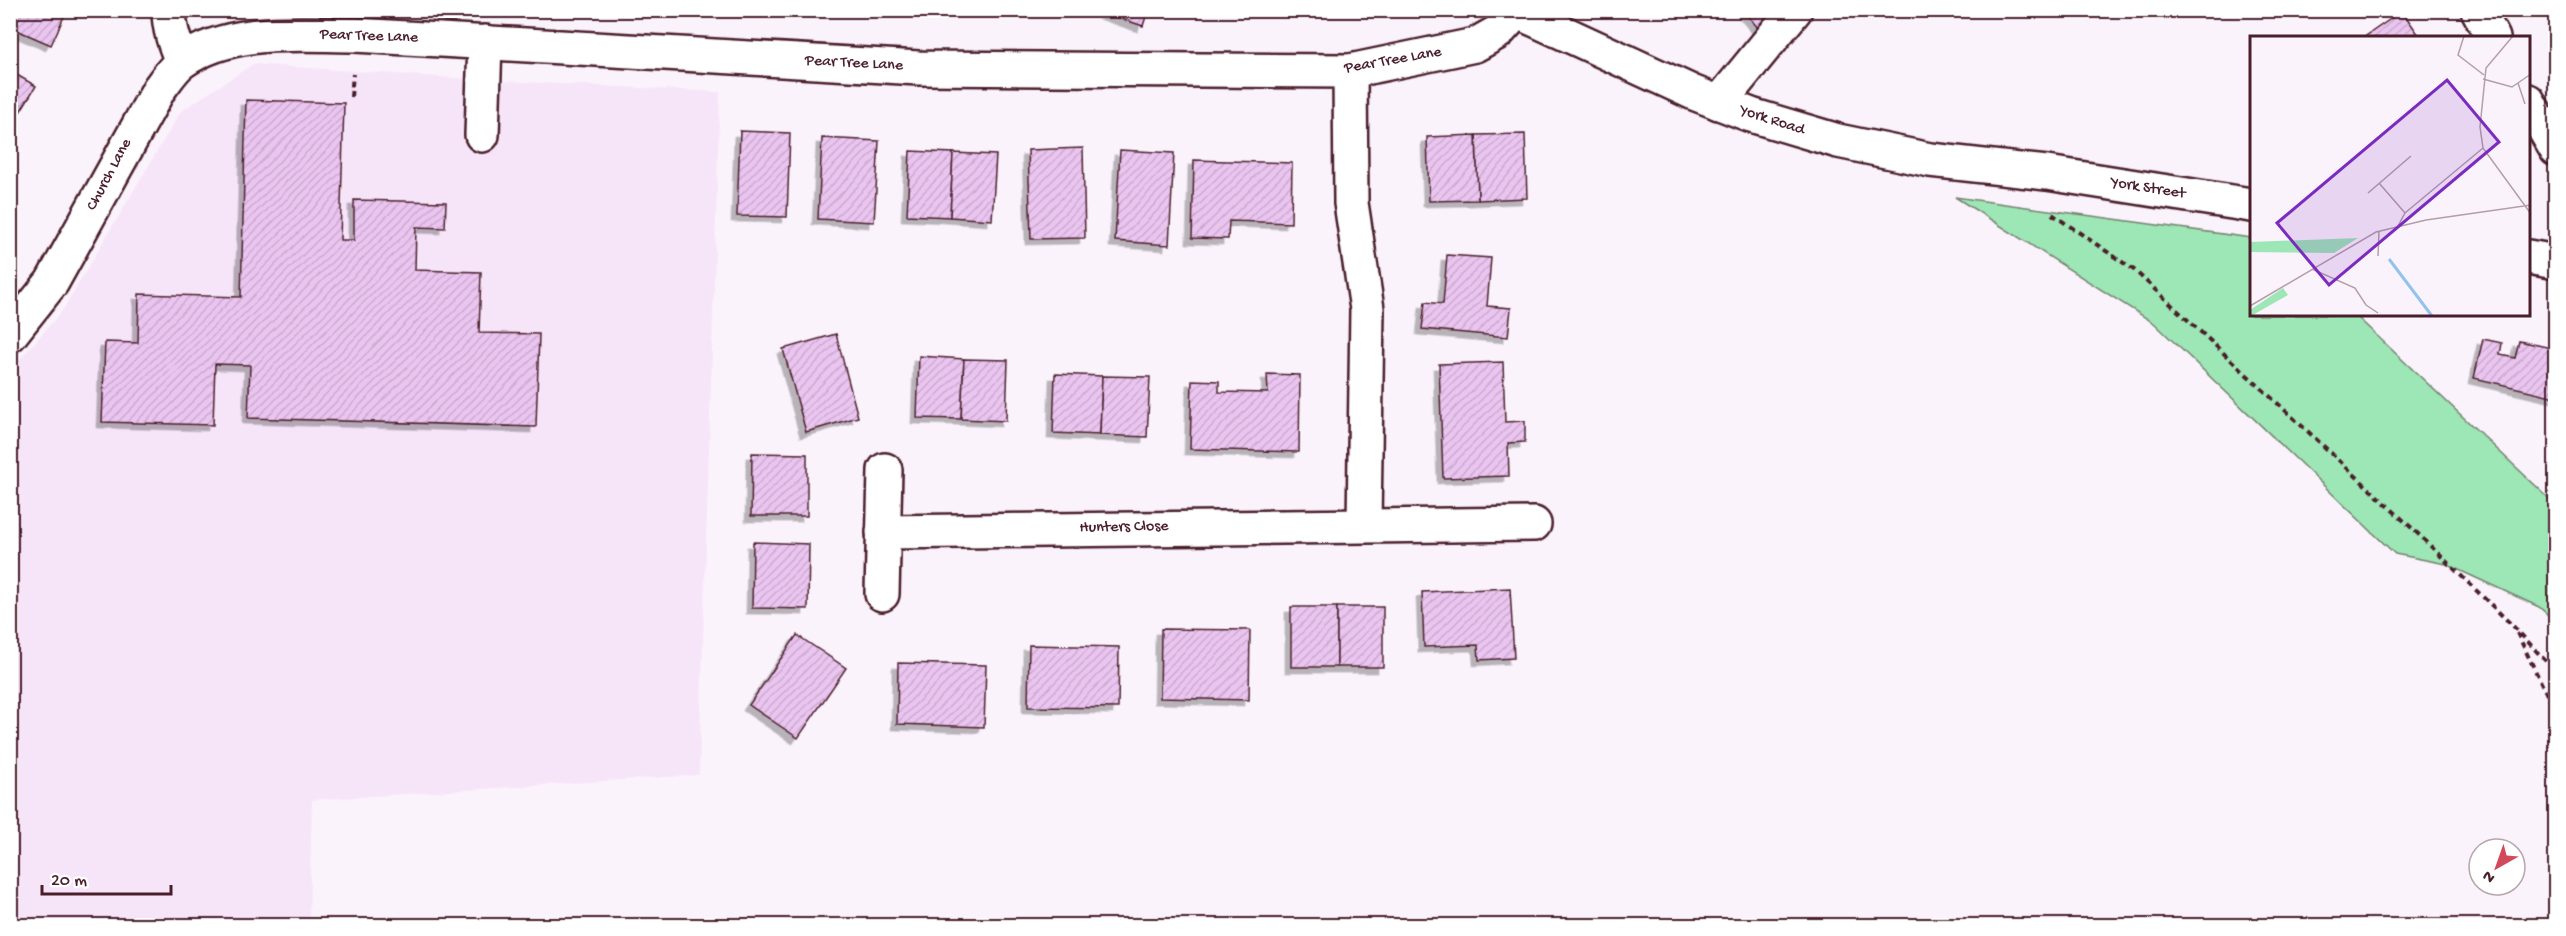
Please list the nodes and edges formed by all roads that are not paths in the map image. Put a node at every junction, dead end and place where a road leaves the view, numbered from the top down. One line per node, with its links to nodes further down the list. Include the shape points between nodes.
1 (169, 10): 7 (street)
2 (1795, 10): 9 (street)
3 (2478, 10): 5 (street)
4 (1515, 11): 8 (street, Pear Tree Lane, via 1498,32 1475,45); 9 (street, York Road)
5 (2492, 36)
6 (485, 42): 7 (street, Pear Tree Lane, via 272,35 223,42); 8 (street, Pear Tree Lane, via 920,68); 11 (street)
7 (182, 61): 17 (street, Church Lane, via 159,88 52,282)
8 (1350, 71): 20 (street, via 1351,203 1367,309)
9 (1719, 103): 13 (street, York Road, via 1838,141 1930,160)
10 (2530, 103): 12 (street)
11 (482, 135)
12 (2556, 149)
13 (2048, 173): 14 (street, York Street)
14 (2250, 205)
15 (2530, 257): 16 (street)
16 (2556, 262)
17 (10, 335)
18 (885, 470): 21 (street)
19 (1534, 524): 20 (street, Hunters Close)
20 (1364, 525): 21 (street, Hunters Close)
21 (883, 532): 22 (street)
22 (882, 594)

